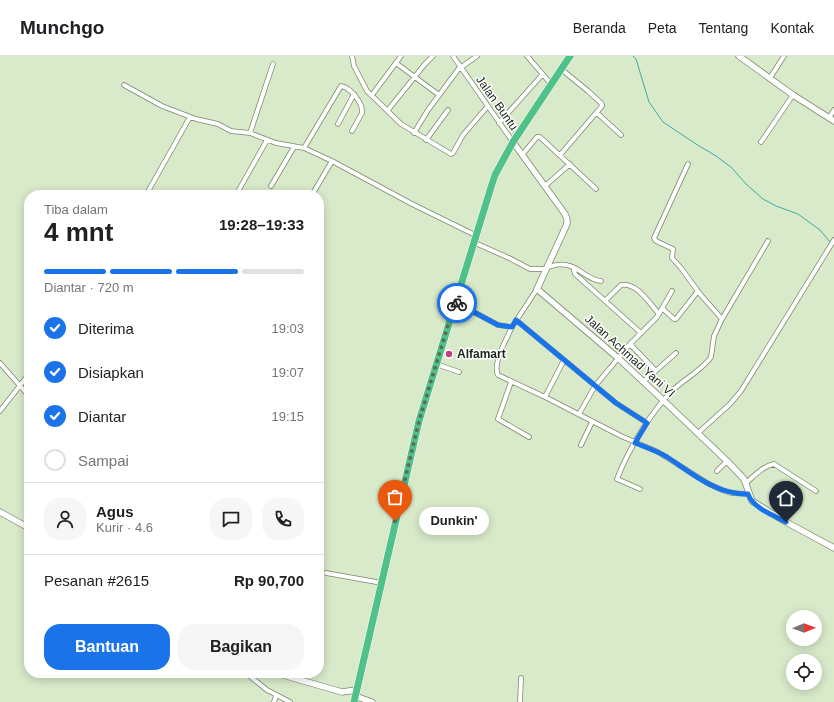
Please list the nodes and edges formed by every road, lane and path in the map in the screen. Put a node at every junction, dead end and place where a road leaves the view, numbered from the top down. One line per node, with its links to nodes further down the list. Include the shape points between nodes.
1 (352, 56): 20 (street, via 363,85)
2 (401, 56): 10 (street)
3 (433, 56): 15 (street)
4 (453, 56): 12 (street, Jalan Buntu)
5 (477, 56): 12 (street)
6 (527, 56): 14 (street)
7 (570, 56): 13 (highway)
8 (739, 56): 16 (street)
9 (784, 56): 16 (street)
10 (396, 63): 15 (street); 20 (street)
11 (273, 64): 34 (street)
12 (460, 67): 21 (street); 23 (street, Jalan Buntu)
13 (561, 69): 17 (highway); 27 (street, via 602,104)
14 (542, 75): 17 (street); 30 (street)
15 (416, 76): 21 (street); 24 (street)
16 (770, 78): 22 (street)
17 (551, 84): 38 (highway)
18 (124, 85): 28 (street, via 162,106)
19 (354, 94): 31 (street); 32 (street, via 363,112); 41 (street, via 340,86)
20 (372, 95): 24 (street)
21 (439, 95): 33 (street)
22 (793, 95): 29 (street); 39 (street)
23 (487, 107): 30 (street, Jalan Buntu); 37 (street, via 463,135 452,154)
24 (388, 110): 33 (street, via 401,124)
25 (448, 110): 37 (street)
26 (834, 110): 29 (street)
27 (597, 113): 35 (street); 43 (street)
28 (190, 117): 34 (street, via 218,124 231,131); 50 (street)
29 (832, 119)
30 (499, 123): 38 (street, Jalan Buntu)
31 (338, 124)
32 (352, 131)
33 (414, 132): 37 (street)
34 (250, 133): 36 (street)
35 (621, 135)
36 (267, 140): 40 (street); 51 (street)
37 (426, 140)
38 (513, 142): 42 (street); 53 (highway, via 495,175)
39 (761, 142)
40 (294, 147): 41 (street); 47 (street)
41 (304, 148): 44 (street)
42 (522, 155): 43 (street, via 539,136); 48 (street)
43 (560, 155): 45 (street)
44 (332, 161): 52 (street); 53 (street)
45 (570, 164): 48 (street); 49 (street)
46 (688, 164): 61 (street, via 654,238 673,249 672,258)
47 (271, 186)
48 (545, 186): 57 (street, via 567,219)
49 (596, 189)
50 (149, 190)
51 (239, 190)
52 (315, 190)
53 (474, 239): 57 (street, via 530,269); 63 (highway)
54 (834, 240): 90 (street, via 741,391)
55 (768, 241): 66 (street)
56 (573, 269): 57 (street, via 565,264); 58 (street, via 590,279); 62 (street, via 575,274)
57 (546, 270): 59 (street)
58 (601, 281)
59 (537, 288): 67 (street); 72 (street, Jalan Achmad Yani VI)
60 (672, 291): 64 (street)
61 (698, 291): 64 (street, via 676,319); 66 (street)
62 (605, 301): 65 (street, via 621,285 628,284 640,292); 69 (street)
63 (455, 302): 68 (street, via 498,325); 75 (highway)
64 (662, 308): 65 (street)
65 (659, 314): 69 (street)
66 (722, 319): 85 (street, via 716,332 710,359)
67 (516, 320): 68 (street); 73 (street)
68 (512, 327): 79 (street, via 496,368 498,375)
69 (641, 333): 70 (street)
70 (630, 344): 72 (street); 76 (street)
71 (676, 353): 76 (street)
72 (618, 358): 80 (street, Jalan Achmad Yani VI); 82 (street)
73 (564, 360): 82 (street); 84 (street)
74 (0, 363): 81 (street)
75 (436, 364): 77 (street); 104 (highway, via 419,421)
76 (655, 370): 80 (street)
77 (459, 372)
78 (24, 381): 81 (street)
79 (512, 382): 84 (street); 91 (street, via 498,419)
80 (643, 382): 85 (street, Jalan Achmad Yani VI)
81 (20, 386): 83 (street); 86 (street)
82 (595, 386): 87 (street); 89 (street)
83 (24, 390)
84 (545, 397): 87 (street)
85 (664, 400): 89 (street); 90 (street, Jalan Achmad Yani VI)
86 (0, 411)
87 (579, 414): 88 (street)
88 (592, 422): 92 (street); 93 (street)
89 (647, 423): 92 (street)
90 (698, 433): 94 (street, Jalan Achmad Yani VI)
91 (529, 436)
92 (635, 443): 97 (street, via 617,479); 99 (street, via 658,452 708,484 731,493)
93 (581, 445)
94 (726, 461): 95 (street); 96 (street, Jalan Achmad Yani VI)
95 (717, 471)
96 (746, 483): 98 (street, via 758,472 774,464); 99 (street, Jalan Achmad Yani VI)
97 (640, 489)
98 (816, 491)
99 (748, 494): 102 (street, via 760,507)
100 (0, 512): 101 (street)
101 (24, 525)
102 (834, 548)
103 (326, 572): 104 (street)
104 (382, 583): 110 (highway)
105 (252, 678): 109 (street)
106 (293, 678): 108 (street)
107 (521, 678): 114 (street)
108 (342, 692): 110 (street); 110 (street)
109 (276, 696): 111 (street); 112 (street)
110 (354, 698): 113 (street)
111 (274, 702)
112 (290, 702)
113 (372, 702)
114 (520, 702)

